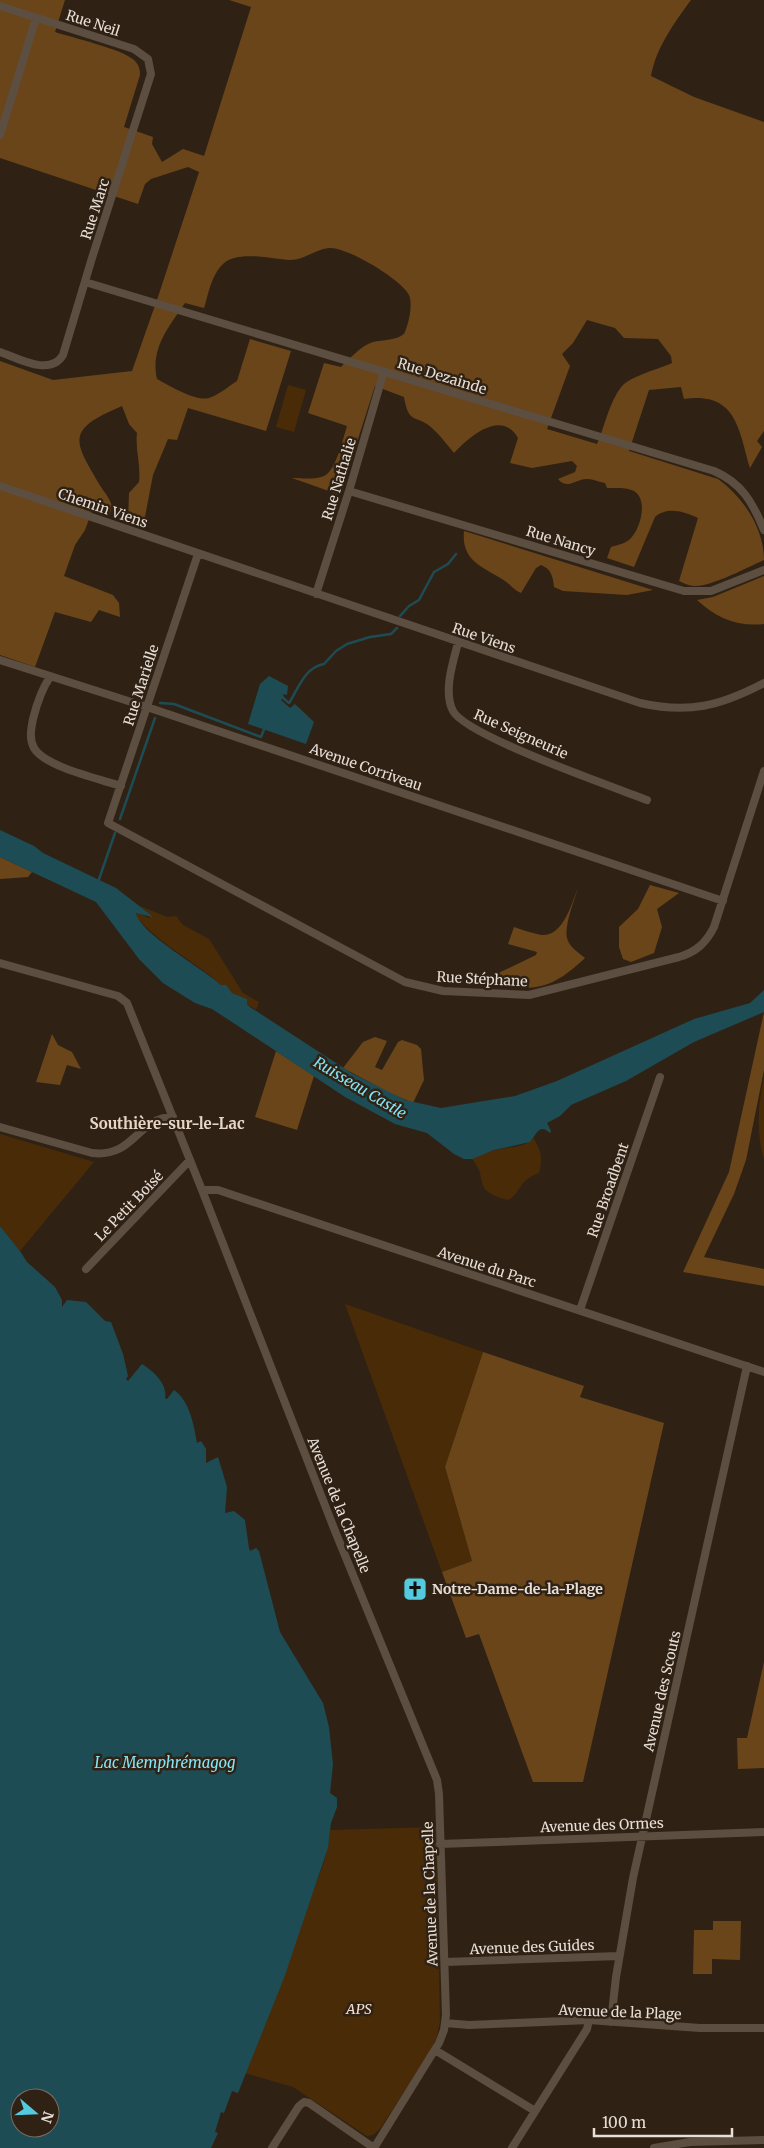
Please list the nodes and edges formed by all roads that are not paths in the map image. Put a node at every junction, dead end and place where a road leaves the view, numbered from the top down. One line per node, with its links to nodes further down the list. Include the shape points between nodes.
1 (0, 6): 2 (street, Rue Neil)
2 (36, 18): 3 (street, Rue Neil, via 134,49); 4 (street)
3 (148, 59): 5 (street, Rue Marc, via 151,80)
4 (0, 136)
5 (85, 282): 6 (street, Rue Marc, via 60,361 49,366); 7 (street, Rue Dezainde)
6 (0, 352)
7 (384, 371): 9 (street, Rue Nathalie); 10 (street, Rue Dezainde, via 714,471 742,489)
8 (0, 486): 11 (street, Chemin Viens)
9 (349, 490): 12 (street, Rue Nancy, via 684,591 718,590); 13 (street, Rue Nathalie)
10 (764, 530)
11 (198, 554): 13 (street, Rue Viens); 18 (street, Rue Marielle)
12 (764, 570)
13 (316, 594): 14 (street, Rue Viens)
14 (458, 643): 17 (street, Rue Viens, via 656,707 690,709 709,705); 21 (street, Rue Seigneurie, via 450,698 452,710 460,719 502,743)
15 (0, 660): 16 (street, Avenue Corriveau)
16 (50, 676): 18 (street, Avenue Corriveau); 20 (street, via 38,699 31,730 35,750 52,762)
17 (764, 684)
18 (147, 707): 20 (street, Rue Marielle); 23 (street, Avenue Corriveau)
19 (764, 771): 23 (street, Rue Stéphane)
20 (121, 786): 22 (street, Rue Marielle)
21 (647, 800)
22 (108, 823): 23 (street, Rue Stéphane, via 393,977 430,990 529,995 679,957 696,949 710,936)
23 (723, 901)
24 (0, 962): 26 (street, Avenue de la Chapelle, via 124,1000)
25 (660, 1078): 31 (street, Rue Broadbent)
26 (173, 1117): 27 (street, via 155,1120 124,1148 105,1154); 28 (street, Avenue de la Chapelle)
27 (0, 1127)
28 (190, 1160): 29 (street, Avenue de la Chapelle); 30 (street, Le Petit Boisé)
29 (202, 1190): 31 (street, Avenue du Parc, via 218,1190); 36 (street, Avenue de la Chapelle, via 435,1776 439,1794)
30 (86, 1269)
31 (580, 1310): 32 (street, Avenue du Parc)
32 (747, 1366): 33 (street, Avenue du Parc); 35 (street, Avenue des Scouts)
33 (764, 1372)
34 (764, 1832): 35 (street, Avenue des Ormes)
35 (642, 1836): 36 (street, Avenue des Ormes); 37 (street, Avenue des Scouts)
36 (440, 1844): 38 (street, Avenue de la Chapelle)
37 (620, 1956): 38 (street, Avenue des Guides); 40 (street, Avenue des Scouts)
38 (445, 1962): 41 (street, Avenue de la Chapelle)
39 (589, 2020): 40 (street, Avenue de la Plage); 41 (street, Avenue de la Plage); 44 (street, via 587,2029)
40 (611, 2022): 42 (street, Avenue de la Plage, via 700,2028)
41 (446, 2023): 43 (street, Avenue de la Chapelle)
42 (764, 2028)
43 (435, 2050): 44 (street); 47 (street, Avenue de la Chapelle)
44 (535, 2111): 48 (street)
45 (764, 2140): 49 (street, via 690,2142)
46 (272, 2148): 47 (street, via 304,2102)
47 (374, 2148)
48 (512, 2148)
49 (654, 2148)

